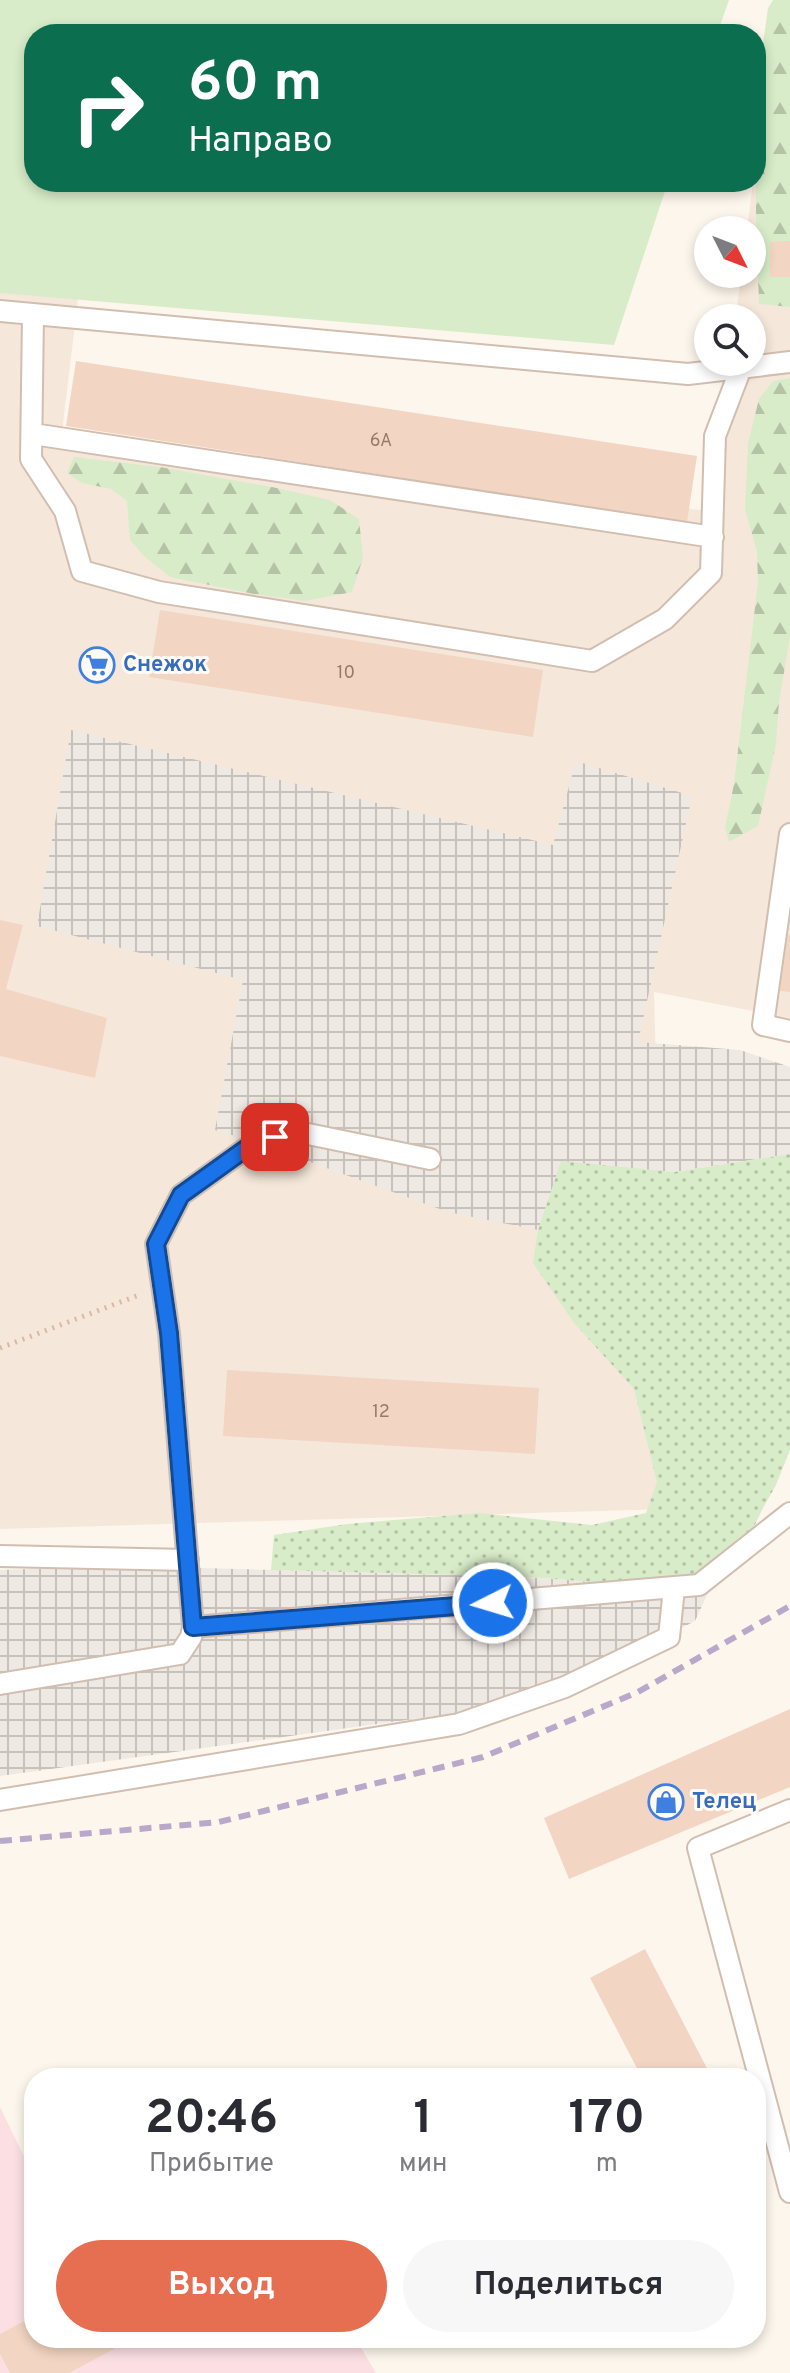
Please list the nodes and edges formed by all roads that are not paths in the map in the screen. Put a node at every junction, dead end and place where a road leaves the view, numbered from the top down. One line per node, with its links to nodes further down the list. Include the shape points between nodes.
1 (0, 311): 2 (lane)
2 (33, 314): 5 (lane); 7 (lane)
3 (790, 362): 4 (lane)
4 (766, 365)
5 (694, 373)
6 (738, 376): 8 (lane, via 715,436)
7 (33, 434): 8 (lane); 8 (lane, via 31,459 65,511 82,571 159,592 592,661 665,619 711,573)
8 (713, 537)
9 (790, 834): 10 (lane, via 763,1025)
10 (790, 1031)
11 (430, 1159): 14 (lane, via 308,1134 275,1137 255,1142 181,1195 156,1244)
12 (790, 1513): 15 (lane, via 699,1585)
13 (0, 1556): 14 (lane)
14 (188, 1560): 16 (lane)
15 (674, 1588): 16 (lane); 18 (lane, via 669,1637 565,1687 459,1724)
16 (193, 1627): 17 (lane, via 180,1654)
17 (0, 1684)
18 (0, 1800)
19 (790, 1810): 20 (lane, via 698,1848)
20 (757, 2068)
21 (766, 2102): 22 (lane)
22 (790, 2192)

